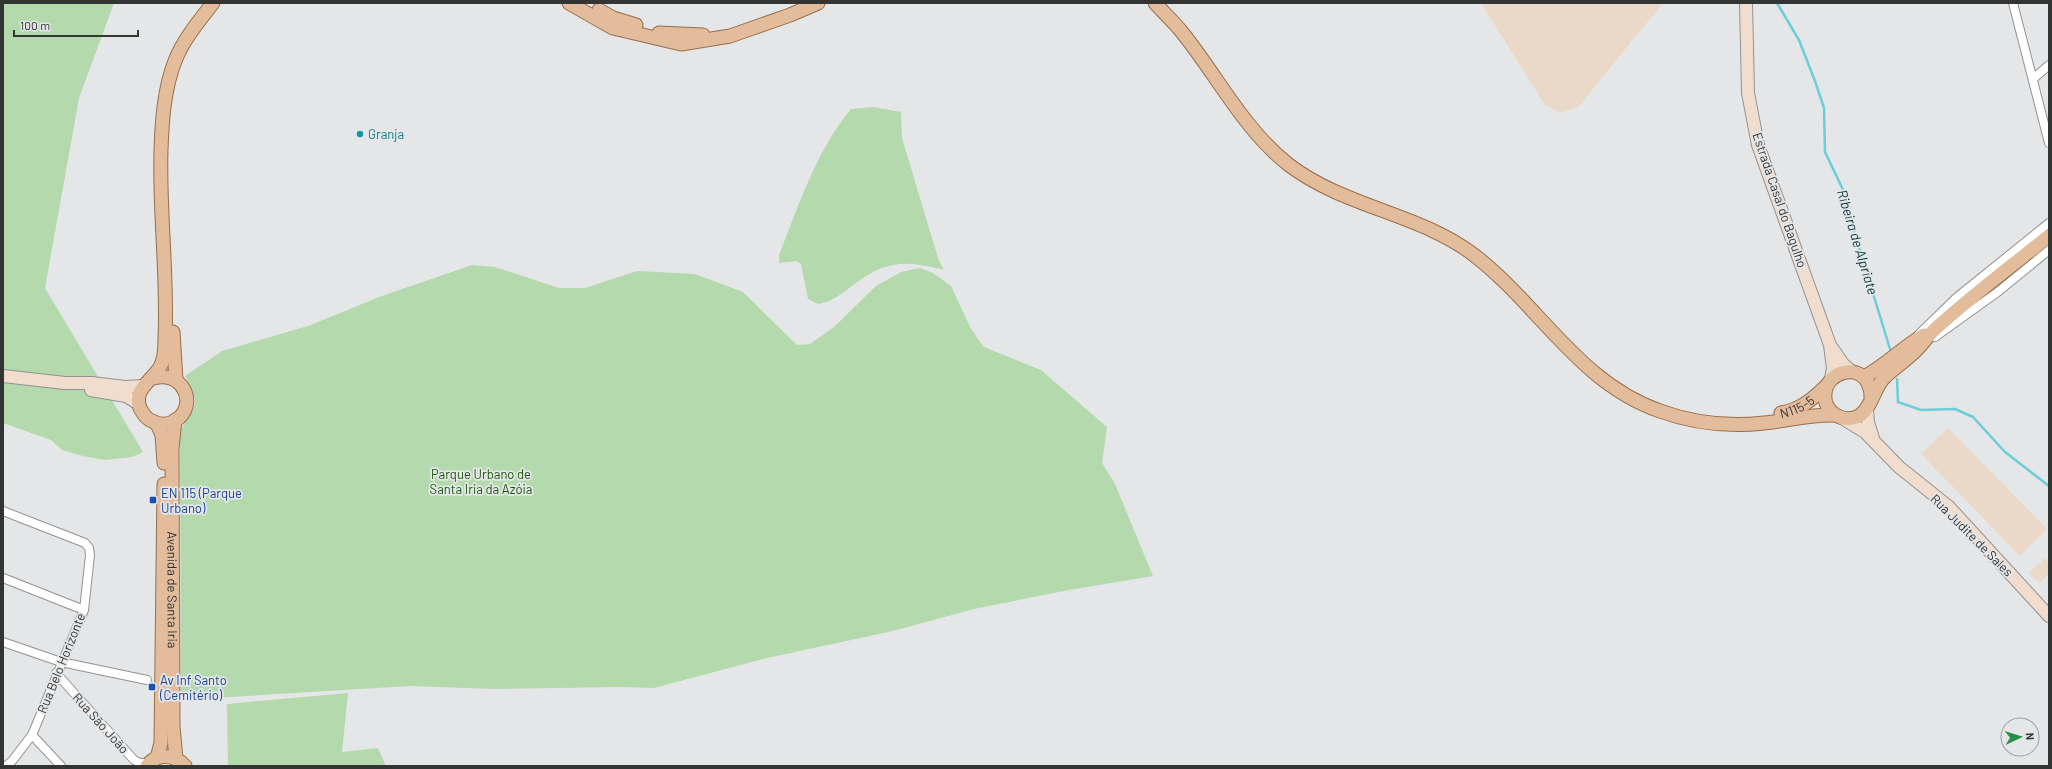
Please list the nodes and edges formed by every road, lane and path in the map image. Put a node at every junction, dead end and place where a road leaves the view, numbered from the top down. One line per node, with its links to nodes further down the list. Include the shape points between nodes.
1 (213, 3): 24 (main road, via 190,33 175,61 163,110 160,171 165,346 160,368)
2 (222, 3): 22 (main road, via 182,63 170,113 168,172)
3 (569, 3): 6 (main road, via 613,28 681,44 730,36)
4 (587, 3): 5 (main road, via 613,18 659,33 721,36 781,15)
5 (805, 3)
6 (818, 3)
7 (1155, 3): 30 (main road, via 1180,30 1246,120 1266,144 1289,165 1333,192 1433,231 1474,255 1598,377 1635,401 1685,419 1734,424)
8 (1162, 3): 30 (main road, via 1181,20 1272,139 1318,176 1437,225 1478,249 1496,264 1578,351 1620,384 1661,404 1686,412)
9 (1746, 3): 17 (street, Estrada Casal do Bagulho, via 1748,93 1758,145)
10 (2015, 3): 12 (street)
11 (2049, 65): 12 (street)
12 (2033, 79): 13 (street)
13 (2049, 143)
14 (2049, 223): 18 (street, via 1956,298)
15 (2049, 236): 18 (main road)
16 (2049, 250): 18 (street, via 1999,291)
17 (1830, 345): 19 (street, Estrada Casal do Bagulho); 25 (street, Estrada Casal do Bagulho, via 1833,368)
18 (1911, 349): 21 (main road); 27 (main road, via 1884,378)
19 (1851, 372): 21 (main road); 25 (main road, via 1838,374)
20 (3, 376): 23 (street)
21 (1864, 377): 27 (main road, via 1869,386)
22 (176, 380): 24 (main road, via 168,376 158,376); 29 (main road, via 183,387 186,400 182,414)
23 (65, 383): 24 (street, via 125,387); 26 (street, via 126,396)
24 (146, 383): 26 (main road, via 139,394)
25 (1829, 383): 28 (main road, via 1825,402); 30 (main road, N115-5, via 1801,407)
26 (139, 404): 31 (main road, via 142,413)
27 (1869, 404): 28 (main road, via 1859,416); 32 (street, Rua Judite de Sales, via 1868,422)
28 (1838, 416): 30 (main road, N115-5); 32 (street, Rua Judite de Sales)
29 (175, 420): 31 (main road, via 167,424); 43 (main road, Avenida de Santa Iria, via 172,448 173,726)
30 (1763, 420)
31 (157, 424): 42 (main road, Avenida de Santa Iria, via 164,448 161,743)
32 (1875, 441): 36 (street, Rua Judite de Sales, via 1899,467 1949,507)
33 (3, 511): 35 (street, Rua Belo Horizonte, via 85,543 90,555)
34 (3, 578): 35 (street)
35 (84, 610): 38 (street, Rua Belo Horizonte)
36 (2049, 616)
37 (3, 642): 38 (street)
38 (61, 662): 39 (street, Rua Belo Horizonte); 40 (street)
39 (56, 673): 41 (street, Rua Belo Horizonte); 42 (street, Rua São João, via 134,760 140,763)
40 (147, 680)
41 (32, 735): 44 (street, Rua Belo Horizonte); 45 (street)
42 (151, 762): 43 (main road, via 167,756)
43 (180, 762)
44 (11, 764)
45 (61, 766)

